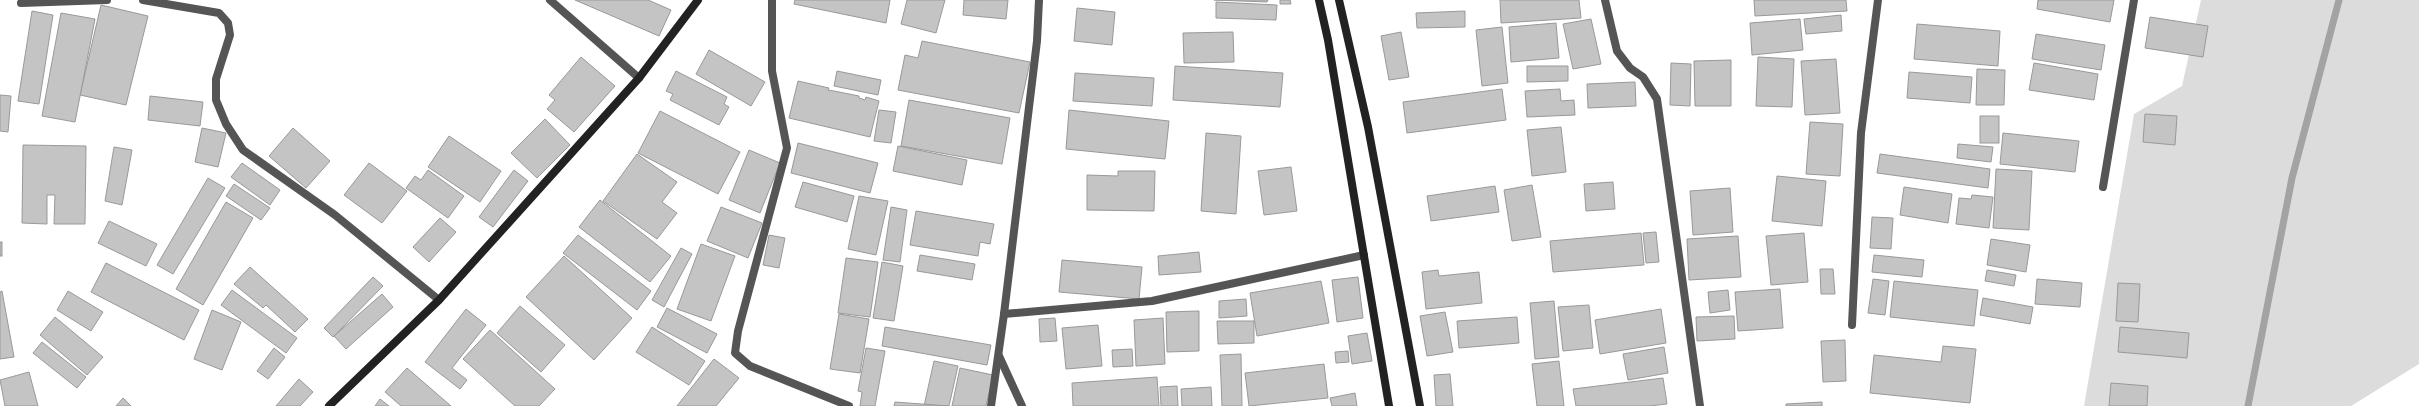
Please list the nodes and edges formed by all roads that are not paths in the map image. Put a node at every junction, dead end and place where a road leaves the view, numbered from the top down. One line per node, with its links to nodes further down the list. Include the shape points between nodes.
1 (107, 0): 12 (street)
2 (143, 0): 16 (street, via 219,13 228,23 230,35 216,79 216,100 226,124 243,150 335,215)
3 (550, 0): 13 (street)
4 (698, 0): 13 (main road)
5 (772, 0): 21 (street, via 772,71 787,148 738,331 735,353 750,366)
6 (1039, 0): 17 (street, via 1037,41)
7 (1319, 0): 15 (main road)
8 (1339, 0): 25 (main road, via 1368,127)
9 (1605, 0): 26 (street, via 1617,51 1630,68 1643,77 1657,99)
10 (1878, 0): 18 (street, via 1862,133)
11 (2134, 0): 14 (street)
12 (21, 3)
13 (639, 78): 16 (main road)
14 (2103, 187)
15 (1364, 255): 17 (street, via 1152,302); 24 (main road)
16 (440, 300): 20 (main road)
17 (1004, 314): 19 (street)
18 (1852, 325)
19 (999, 355): 22 (street); 23 (street)
20 (329, 406)
21 (849, 406)
22 (991, 406)
23 (1022, 406)
24 (1389, 406)
25 (1420, 406)
26 (1700, 406)

